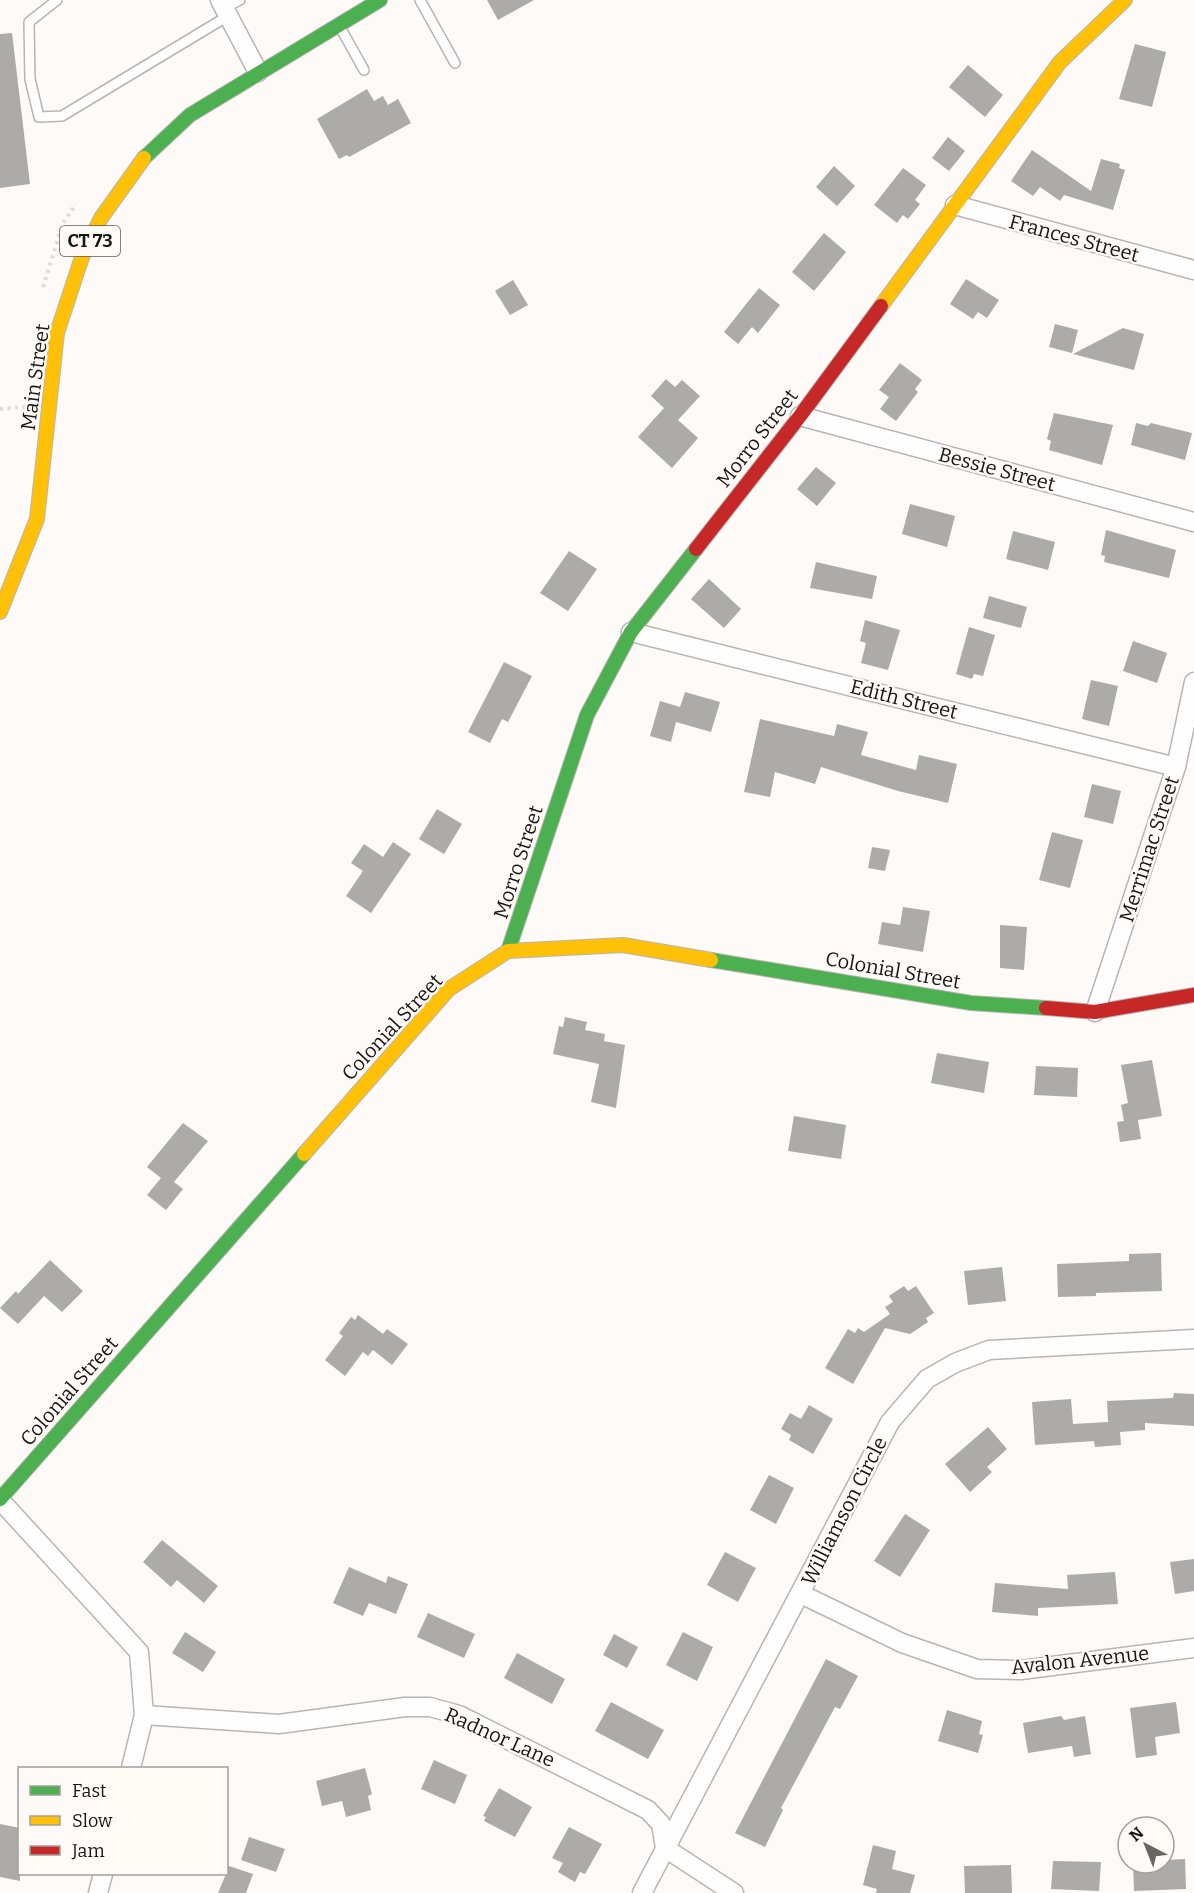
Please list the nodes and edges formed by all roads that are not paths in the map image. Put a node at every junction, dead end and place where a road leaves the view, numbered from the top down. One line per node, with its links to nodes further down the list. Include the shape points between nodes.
1 (57, 0): 5 (lane, via 29,22 30,79 39,117 62,116)
2 (380, 0): 6 (street, Main Street / CT 73)
3 (420, 0): 7 (lane)
4 (1125, 0): 10 (street, Morro Street, via 1060,62)
5 (228, 6): 9 (street)
6 (339, 25): 8 (lane); 9 (street, Main Street / CT 73)
7 (455, 63)
8 (364, 70)
9 (258, 72): 14 (street, Main Street / CT 73, via 190,115 146,155 101,218 82,257 57,333 37,519)
10 (955, 205): 11 (street, Frances Street); 12 (street, Morro Street)
11 (1194, 270)
12 (800, 417): 13 (street, Bessie Street); 15 (street, Morro Street)
13 (1194, 522)
14 (0, 612)
15 (631, 632): 17 (street, Edith Street); 18 (street, Morro Street, via 587,715)
16 (1194, 682): 17 (street, Merrimac Street)
17 (1176, 767): 20 (street, Merrimac Street)
18 (508, 951): 20 (street, Colonial Street, via 623,945 971,1003); 22 (street, Colonial Street, via 449,988)
19 (1194, 995): 20 (street, Colonial Street)
20 (1095, 1012)
21 (1194, 1339): 23 (street, Williamson Circle, via 989,1350 955,1362 927,1379 890,1422)
22 (0, 1500): 25 (street, via 139,1652)
23 (801, 1594): 24 (street, Avalon Avenue, via 902,1643 977,1669 1021,1670); 27 (street, Williamson Circle)
24 (1194, 1648)
25 (144, 1715): 26 (street); 27 (street, Radnor Lane, via 279,1724 430,1707 494,1730 648,1810 661,1824)
26 (131, 1767)
27 (665, 1848): 30 (street, Williamson Circle); 31 (street)
28 (104, 1875): 29 (street)
29 (98, 1893)
30 (642, 1893)
31 (734, 1893)

